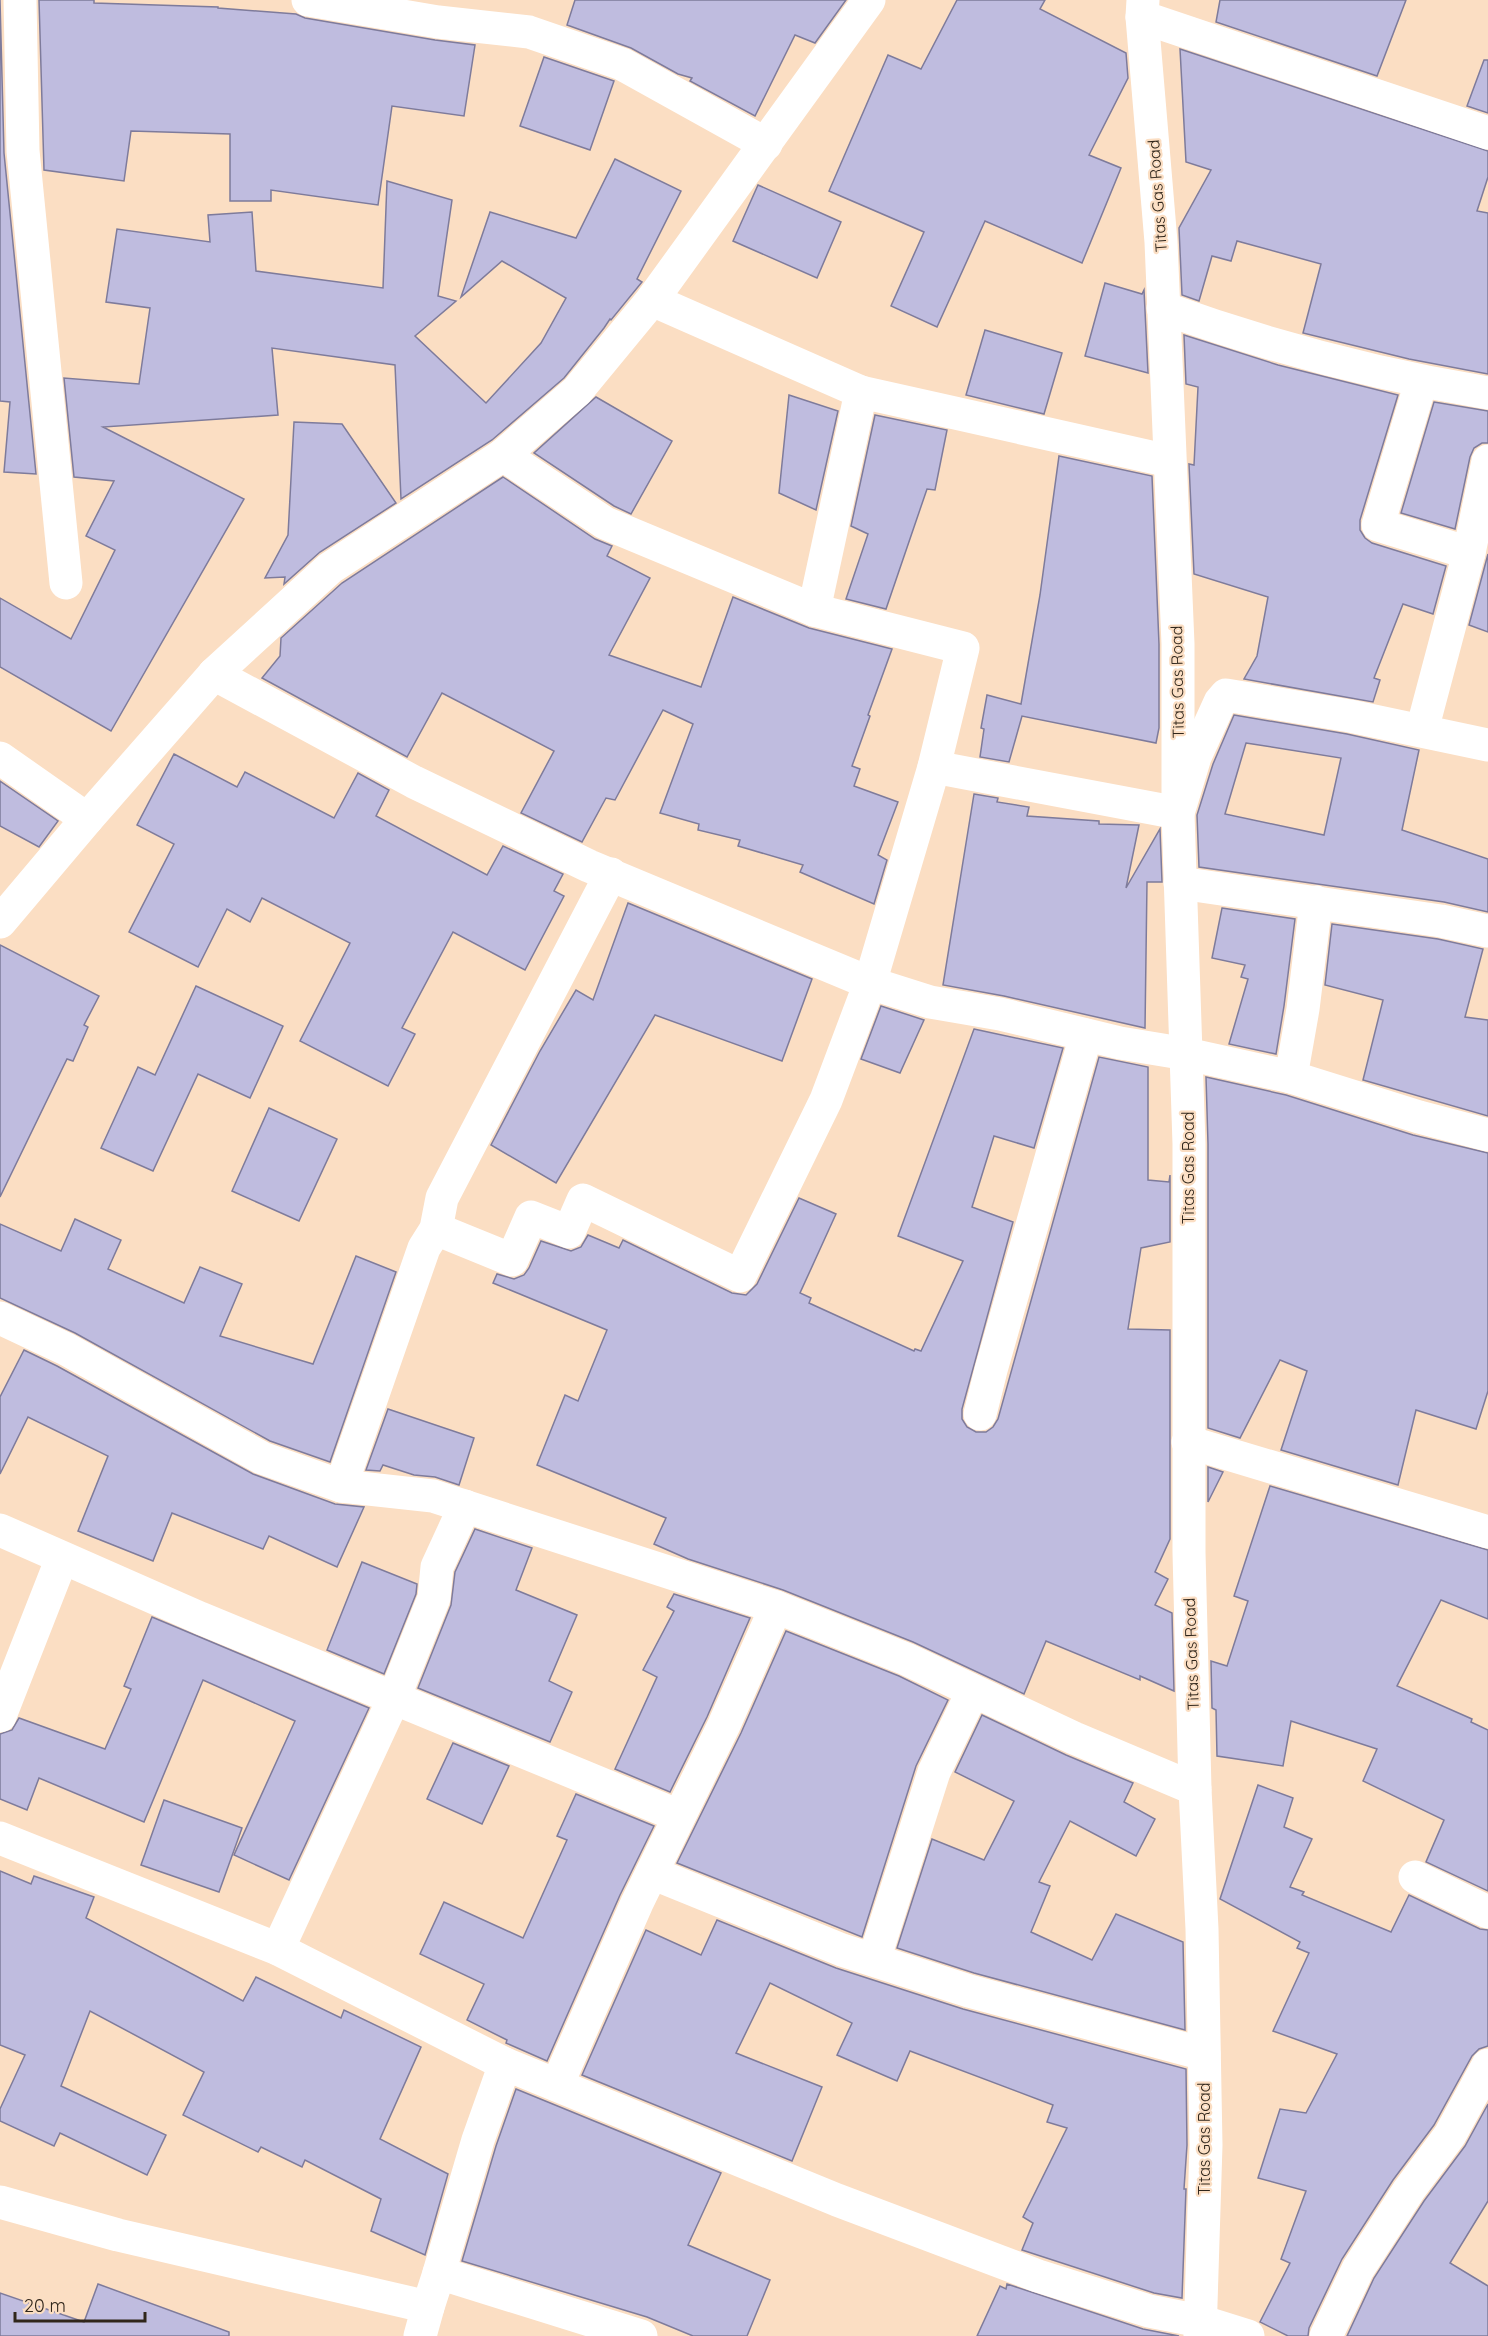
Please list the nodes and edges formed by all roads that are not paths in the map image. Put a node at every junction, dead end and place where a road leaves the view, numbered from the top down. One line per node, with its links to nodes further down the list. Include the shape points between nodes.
1 (20, 0): 17 (street, via 23,151)
2 (308, 0): 5 (street)
3 (869, 0): 7 (street)
4 (1142, 8): 6 (street); 9 (street, Titas Gas Road)
5 (441, 11): 7 (street, via 529,32 622,64)
6 (1488, 133)
7 (766, 144): 8 (street)
8 (652, 300): 11 (street); 13 (street, via 577,391)
9 (1163, 308): 10 (street, via 1231,332); 14 (street, Titas Gas Road)
10 (1421, 382): 12 (street); 16 (street, via 1378,525)
11 (861, 392): 14 (street); 18 (street)
12 (1488, 393)
13 (503, 455): 18 (street, via 605,523); 19 (street, via 330,568)
14 (1169, 461): 24 (street, Titas Gas Road, via 1178,644)
15 (1488, 461): 16 (street)
16 (1469, 554): 20 (street)
17 (66, 583)
18 (814, 610): 23 (street, via 963,648)
19 (213, 674): 25 (street); 26 (street, via 414,783)
20 (1422, 730): 21 (street); 24 (street, via 1226,695 1195,757)
21 (1488, 745)
22 (0, 758): 25 (street)
23 (934, 767): 24 (street); 31 (street)
24 (1178, 813): 27 (street, Titas Gas Road)
25 (87, 819): 29 (street)
26 (611, 874): 31 (street); 36 (street, via 442,1198)
27 (1180, 883): 28 (street); 33 (street, Titas Gas Road)
28 (1316, 902): 30 (street); 34 (street)
29 (0, 922)
30 (1488, 931)
31 (870, 983): 32 (street, via 930,1002); 36 (street, via 826,1100 740,1276 583,1200 569,1232 531,1217 512,1260)
32 (1086, 1035): 33 (street); 38 (street)
33 (1186, 1054): 34 (street); 39 (street, Titas Gas Road)
34 (1291, 1077): 35 (street, via 1419,1118)
35 (1488, 1135)
36 (436, 1229): 40 (street, via 424,1248)
37 (0, 1318): 40 (street, via 66,1349 262,1458)
38 (980, 1414)
39 (1188, 1442): 43 (street); 49 (street, Titas Gas Road)
40 (341, 1486): 41 (street, via 433,1496)
41 (465, 1506): 45 (street); 47 (street, via 437,1567 434,1598)
42 (0, 1530): 44 (street)
43 (1488, 1532)
44 (62, 1558): 47 (street); 48 (street)
45 (776, 1607): 46 (street, via 906,1659); 50 (street)
46 (973, 1691): 49 (street); 56 (street, via 934,1772)
47 (394, 1698): 50 (street); 55 (street)
48 (0, 1716)
49 (1195, 1789): 57 (street, Titas Gas Road, via 1203,1929)
50 (680, 1816): 52 (street)
51 (0, 1838): 55 (street)
52 (651, 1873): 56 (street); 60 (street)
53 (1414, 1877): 54 (street)
54 (1488, 1912)
55 (278, 1949): 58 (street)
56 (874, 1960): 57 (street, via 969,1991)
57 (1204, 2054): 64 (street, Titas Gas Road, via 1206,2145)
58 (505, 2064): 60 (street); 62 (street)
59 (1488, 2065): 67 (street, via 1450,2134 1408,2190 1358,2269)
60 (556, 2085): 64 (street, via 837,2200 1038,2276)
61 (0, 2202): 63 (street)
62 (439, 2273): 63 (street); 65 (street)
63 (424, 2322)
64 (1200, 2328): 66 (street)
65 (641, 2336)
66 (1248, 2336)
67 (1326, 2336)

